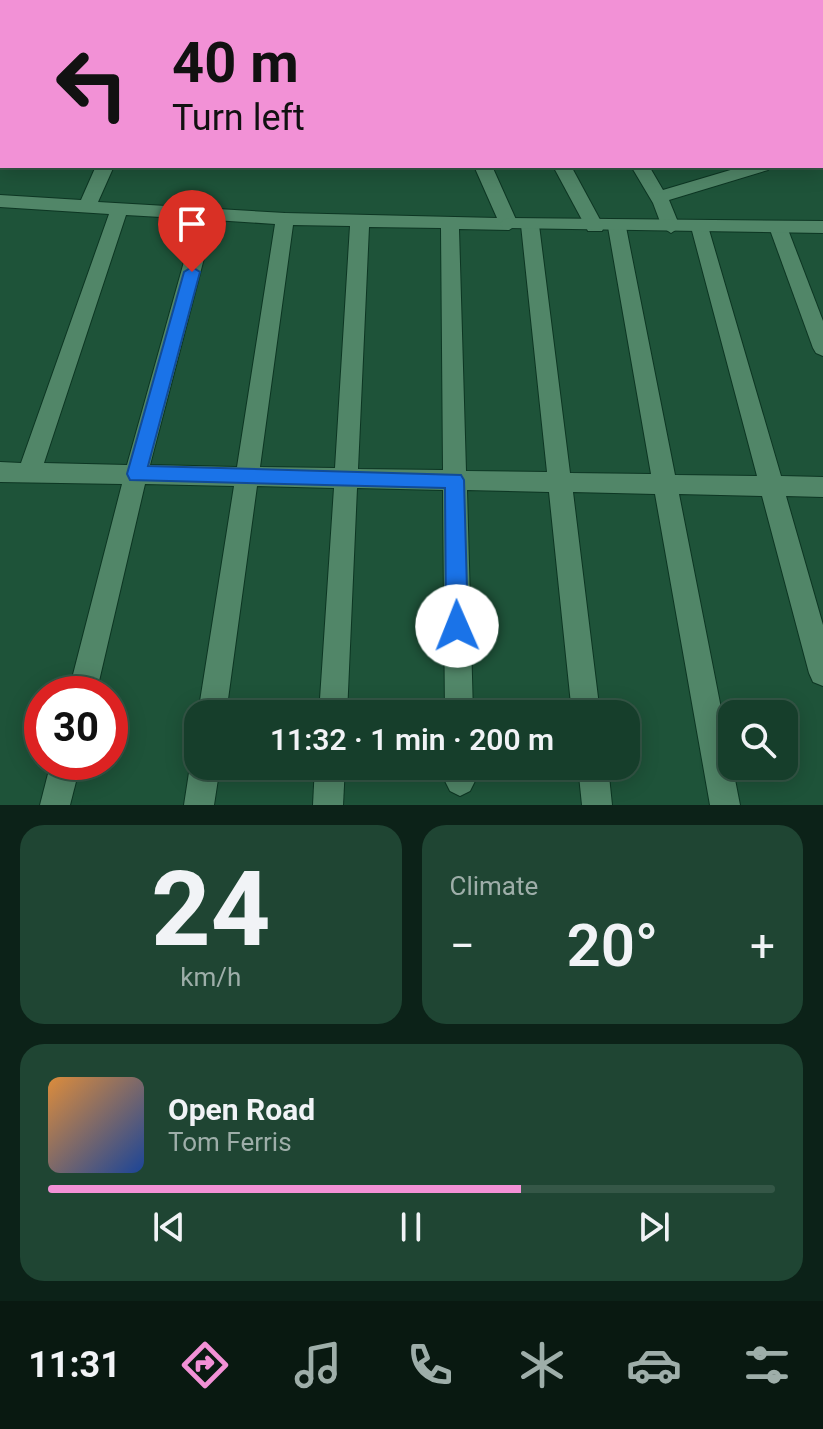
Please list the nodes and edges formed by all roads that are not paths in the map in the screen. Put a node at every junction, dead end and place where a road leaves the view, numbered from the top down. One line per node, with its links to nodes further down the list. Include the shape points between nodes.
1 (104, 168): 8 (street)
2 (484, 168): 14 (street)
3 (563, 168): 15 (street)
4 (641, 168): 6 (street)
5 (755, 168): 6 (street)
6 (659, 197): 16 (street)
7 (0, 201): 8 (street)
8 (87, 207): 9 (street)
9 (119, 210): 10 (street); 22 (street)
10 (207, 214): 11 (street); 23 (street)
11 (285, 219): 12 (street); 24 (street)
12 (360, 221): 13 (street); 25 (street)
13 (450, 222): 14 (street); 26 (street)
14 (520, 224): 15 (street); 27 (street)
15 (606, 227): 16 (street); 28 (street)
16 (671, 227): 17 (street)
17 (700, 227): 18 (street); 29 (street)
18 (778, 227): 19 (street); 20 (street)
19 (823, 227)
20 (823, 348)
21 (0, 472): 22 (street)
22 (29, 472): 23 (street)
23 (136, 474): 24 (street); 32 (street)
24 (248, 476): 25 (street); 33 (street)
25 (345, 478): 26 (street); 34 (street)
26 (454, 480): 27 (street); 35 (street)
27 (559, 482): 28 (street); 36 (street)
28 (663, 484): 29 (street); 45 (street)
29 (771, 486): 30 (street); 31 (street)
30 (823, 487)
31 (823, 673)
32 (86, 676)
33 (214, 700)
34 (334, 700)
35 (459, 700)
36 (584, 700)
37 (61, 780): 41 (street)
38 (203, 780): 42 (street)
39 (329, 780): 43 (street)
40 (594, 780): 44 (street)
41 (55, 805)
42 (199, 805)
43 (328, 805)
44 (597, 805)
45 (725, 805)

